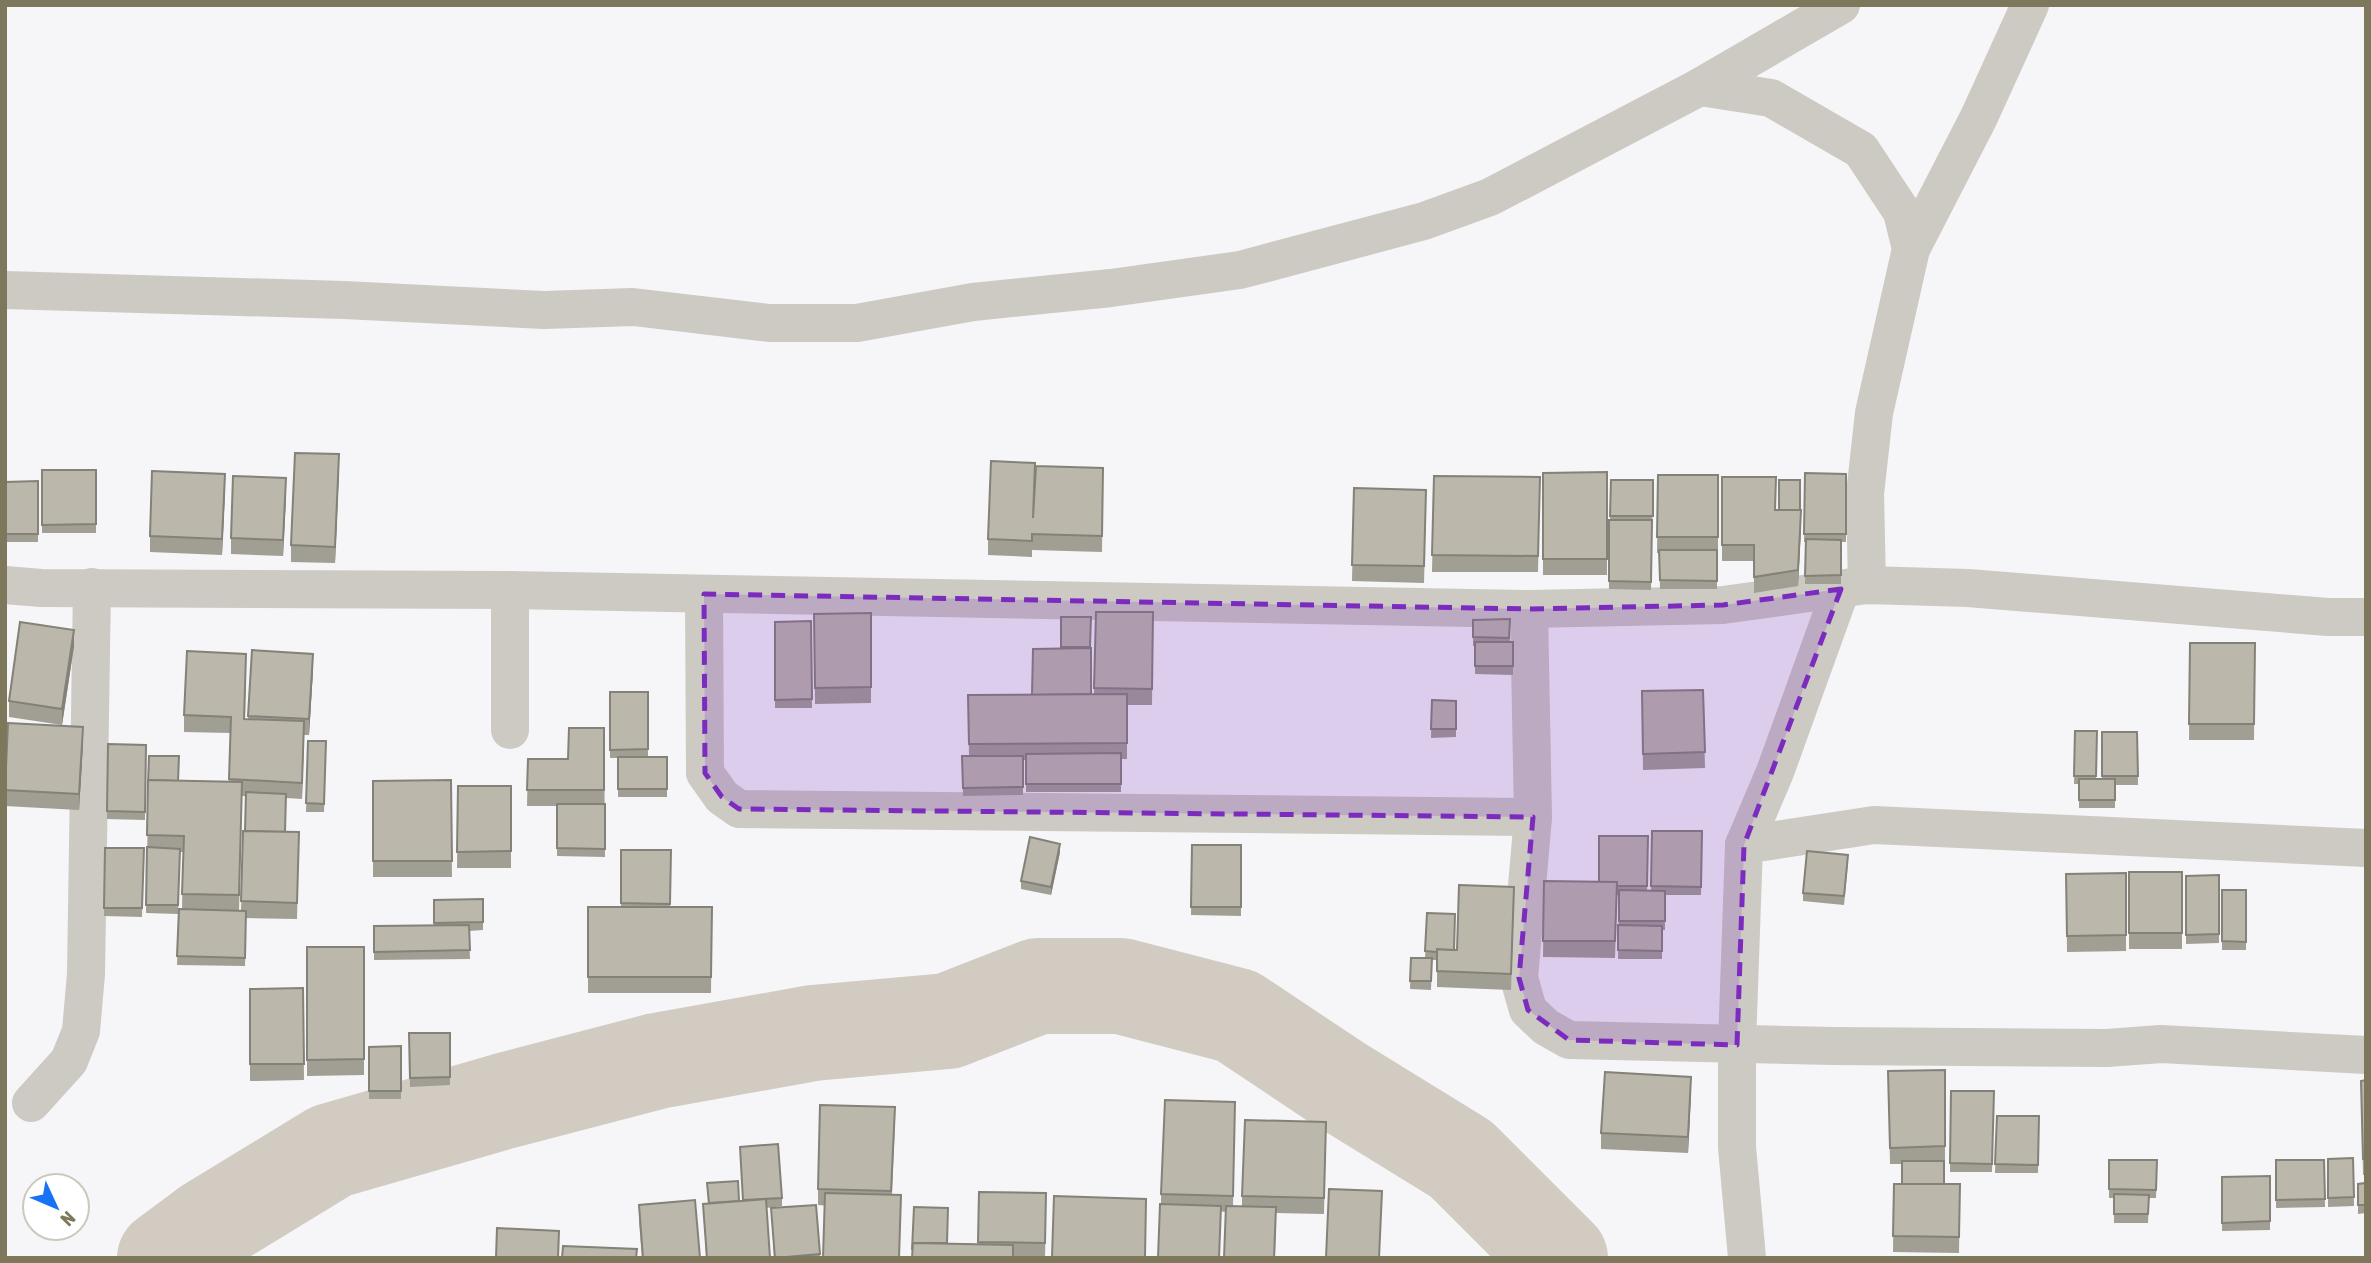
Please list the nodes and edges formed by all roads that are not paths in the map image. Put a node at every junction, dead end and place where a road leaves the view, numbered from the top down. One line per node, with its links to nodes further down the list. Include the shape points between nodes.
1 (1842, 5): 3 (street)
2 (2030, 5): 4 (street)
3 (1700, 87): 4 (street, via 1771,98 1861,150 1902,212); 5 (street, via 1490,197 1424,220 1240,270 973,302 857,323 769,323 633,307 544,310)
4 (1911, 249): 8 (street, via 1874,413)
5 (5, 290)
6 (5, 585): 7 (street)
7 (92, 587): 9 (street); 19 (street, via 86,974 81,1031 69,1061)
8 (1854, 587): 11 (street, via 1723,605); 12 (street, via 1968,588); 15 (street)
9 (510, 590): 10 (street); 13 (street)
10 (704, 594): 11 (street); 14 (street, via 705,773 722,797 739,809)
11 (1529, 609): 14 (street)
12 (2366, 617)
13 (510, 730)
14 (1533, 817): 17 (street, via 1519,978 1528,1010 1569,1040)
15 (1744, 845): 16 (street, via 1874,825); 17 (street)
16 (2366, 848)
17 (1737, 1045): 18 (street, via 2106,1048 2161,1044); 20 (street, via 1737,1147)
18 (2366, 1055)
19 (31, 1103)
20 (1747, 1258)

